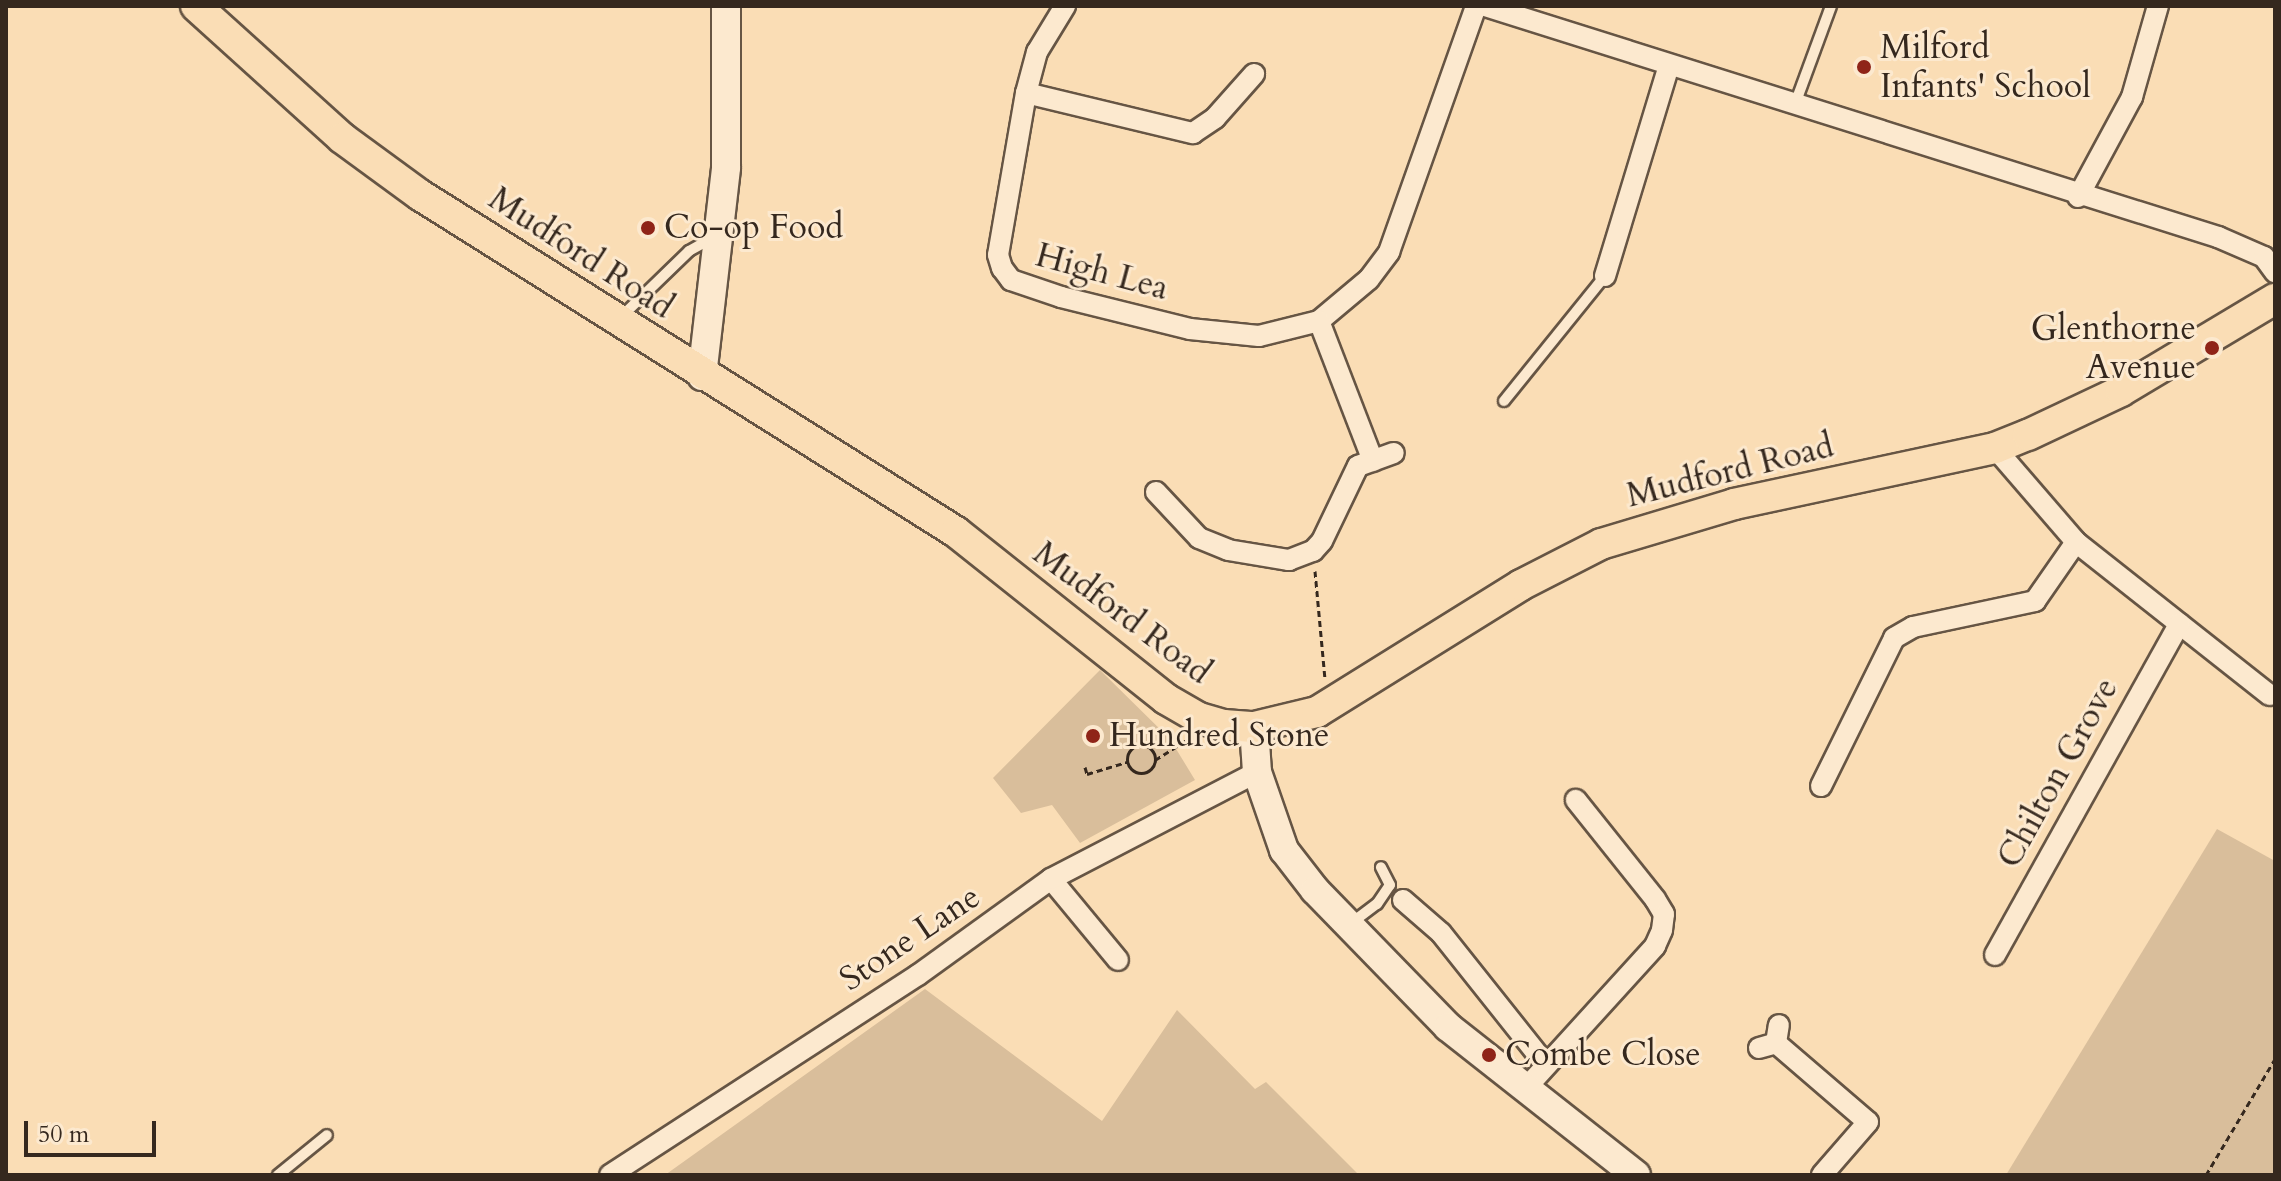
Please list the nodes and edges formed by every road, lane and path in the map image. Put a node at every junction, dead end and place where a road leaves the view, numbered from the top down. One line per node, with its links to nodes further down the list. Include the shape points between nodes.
1 (196, 6): 18 (main road, Mudford Road, via 342,138 420,195)
2 (726, 6): 13 (street, via 726,167)
3 (1065, 6): 10 (street, High Lea, via 1037,52)
4 (1476, 6): 17 (street, High Lea, via 1389,252 1369,279)
5 (1485, 6): 8 (street)
6 (1831, 6): 11 (lane)
7 (2158, 6): 12 (street, via 2132,97)
8 (1669, 66): 11 (street); 15 (street)
9 (1254, 74): 10 (street, via 1215,118 1193,133)
10 (1026, 93): 17 (street, High Lea, via 998,255 1011,280 1224,335 1259,336)
11 (1794, 106): 12 (street)
12 (2078, 197): 14 (street, via 2218,237 2264,257)
13 (718, 235): 18 (lane, via 689,251 633,301); 19 (street)
14 (2275, 272)
15 (1605, 276): 20 (lane)
16 (2275, 299): 21 (main road, Mudford Road, via 2121,391)
17 (1319, 321): 23 (street)
18 (618, 322): 19 (main road, Mudford Road)
19 (702, 376): 30 (main road, Mudford Road, via 956,532 1166,699 1199,718)
20 (1504, 401)
21 (1995, 448): 25 (street); 29 (main road, Mudford Road, via 1734,504 1601,544 1521,585)
22 (1394, 453): 23 (street)
23 (1365, 468): 26 (street)
24 (1156, 492): 26 (street, via 1199,538 1228,550 1289,560)
25 (2076, 542): 27 (street); 38 (street, via 2035,601 1913,627 1894,638)
26 (1313, 551): 29 (path)
27 (2179, 624): 28 (street); 44 (street, Chilton Grove)
28 (2270, 695)
29 (1328, 706): 30 (main road, Mudford Road, via 1287,722)
30 (1254, 727): 36 (street)
31 (1194, 735): 32 (path)
32 (1155, 760): 33 (path, via 1140,773); 33 (path, via 1152,751 1140,745 1131,749)
33 (1127, 762): 35 (path)
34 (1085, 767): 35 (path, via 1087,774)
35 (1105, 771): 37 (path)
36 (1257, 772): 41 (street, Stone Lane); 43 (street, via 1284,850)
37 (1107, 777)
38 (1821, 786)
39 (1576, 800): 48 (street, via 1664,914 1655,946)
40 (1381, 867): 43 (lane, via 1390,885 1377,904)
41 (1051, 879): 45 (street); 52 (street, Stone Lane, via 918,975)
42 (1403, 900): 48 (street, via 1441,933)
43 (1349, 925): 49 (street, via 1448,1027)
44 (1995, 955)
45 (1118, 960)
46 (1771, 1039): 54 (street, via 1868,1122)
47 (2275, 1059): 55 (path)
48 (1546, 1065): 49 (street)
49 (1526, 1088): 53 (street)
50 (327, 1135): 51 (lane)
51 (278, 1175)
52 (610, 1175)
53 (1636, 1175)
54 (1822, 1175)
55 (2206, 1175)

